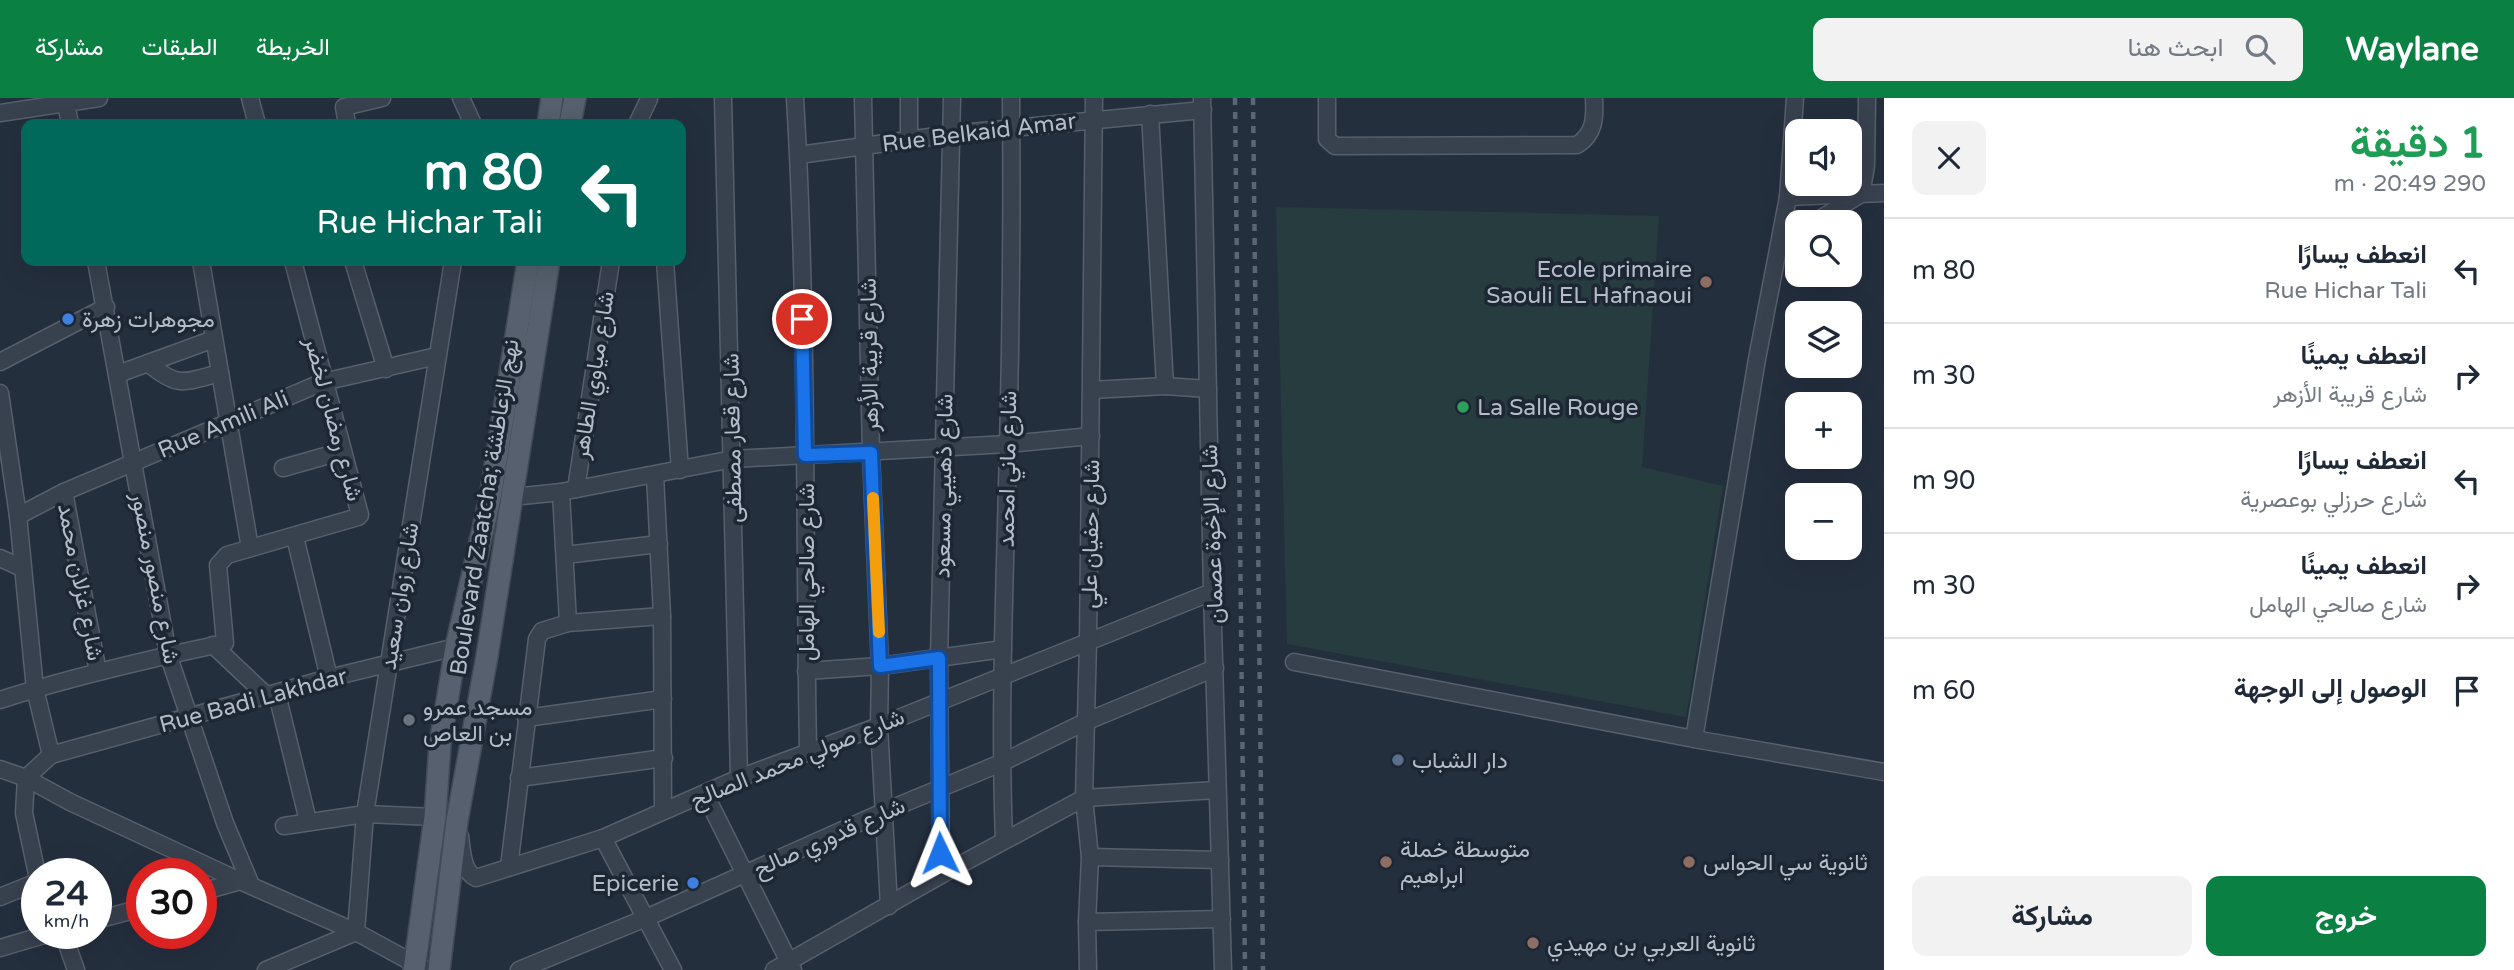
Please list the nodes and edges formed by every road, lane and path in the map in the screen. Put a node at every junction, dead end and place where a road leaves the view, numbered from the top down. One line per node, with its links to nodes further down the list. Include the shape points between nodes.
1 (99, 98): 19 (street)
2 (250, 98): 25 (street)
3 (382, 98): 26 (street, via 344,107)
4 (461, 98): 27 (street)
5 (552, 98): 28 (main road)
6 (575, 98): 29 (main road)
7 (723, 98): 75 (street, شارع قعار مصطفى)
8 (795, 98): 36 (street, شارع صالحي الهامل)
9 (863, 98): 35 (street, شارع قريبة الأزهر)
10 (909, 98): 34 (street)
11 (952, 98): 33 (street, شارع ذهيبي مسعود)
12 (1011, 98): 32 (street, شارع ماني امحمد)
13 (1094, 98): 23 (street, شارع حفيان علي)
14 (1327, 98): 15 (street, via 1327,139 1335,146 1577,145 1591,132)
15 (1594, 98)
16 (1796, 98): 42 (street)
17 (1867, 98): 37 (street)
18 (649, 99): 30 (street); 31 (street)
19 (66, 101): 21 (street); 24 (street)
20 (1203, 104): 22 (street, Rue Belkaid Amar); 65 (street, شارع الإخوة عصمان)
21 (0, 113)
22 (1150, 114): 23 (street, Rue Belkaid Amar); 64 (street)
23 (1095, 118): 32 (street, Rue Belkaid Amar); 66 (street, شارع حفيان علي)
24 (69, 119)
25 (256, 119)
26 (346, 119)
27 (471, 119)
28 (549, 119)
29 (571, 119)
30 (640, 119)
31 (651, 119)
32 (1011, 128): 33 (street, Rue Belkaid Amar); 70 (street, شارع ماني امحمد)
33 (951, 134): 34 (street, Rue Belkaid Amar); 71 (street, شارع ذهيبي مسعود)
34 (909, 139): 35 (street, Rue Belkaid Amar)
35 (864, 146): 36 (street, Rue Belkaid Amar); 73 (street, شارع قريبة الأزهر)
36 (799, 155): 74 (street, شارع صالحي الهامل)
37 (1862, 188)
38 (1884, 193): 39 (street)
39 (1862, 194)
40 (1812, 196): 42 (street)
41 (1858, 196): 43 (street)
42 (1788, 197): 45 (street)
43 (1835, 210)
44 (1785, 241): 45 (street)
45 (1780, 244): 117 (street)
46 (97, 266): 55 (street, شارع منصور منصور)
47 (202, 266): 56 (street)
48 (294, 266): 63 (street, شارع رمضان لخضر)
49 (355, 266): 60 (street)
50 (452, 266): 57 (street, شارع زوان سعيد)
51 (527, 266): 82 (main road, Boulevard Zaatcha; نهج الزعاطشة)
52 (548, 266): 83 (main road, Boulevard Zaatcha; نهج الزعاطشة)
53 (610, 266): 80 (street, شارع مياوي الطاهر)
54 (665, 266): 78 (street)
55 (106, 307): 58 (street); 62 (street, شارع منصور منصور)
56 (214, 339): 59 (street); 61 (street)
57 (437, 356): 60 (street, Rue Amili Ali); 101 (street, شارع زوان سعيد)
58 (0, 362)
59 (148, 363): 61 (street, via 173,382); 62 (street)
60 (386, 369): 63 (street, Rue Amili Ali)
61 (220, 373): 68 (street)
62 (118, 374): 76 (street, شارع منصور منصور)
63 (323, 382): 68 (street, Rue Amili Ali); 72 (street, شارع رمضان لخضر)
64 (1165, 386): 65 (street); 66 (street)
65 (1208, 389): 91 (street, شارع الإخوة عصمان)
66 (1092, 390): 69 (street, شارع حفيان علي)
67 (0, 393): 84 (street)
68 (228, 421): 76 (street, Rue Amili Ali); 87 (street)
69 (1091, 436): 70 (street); 94 (street, شارع حفيان علي)
70 (1008, 444): 71 (street); 97 (street, شارع ماني امحمد)
71 (945, 447): 73 (street); 99 (street, شارع ذهيبي مسعود)
72 (343, 452): 77 (street); 85 (street, شارع رمضان لخضر, via 358,517)
73 (871, 453): 74 (street); 102 (street, شارع قريبة الأزهر)
74 (805, 455): 75 (street); 104 (street, شارع صالحي الهامل)
75 (733, 459): 78 (street); 126 (street, شارع قعار مصطفى)
76 (134, 462): 81 (street, Rue Amili Ali); 98 (street, شارع منصور منصور)
77 (283, 468)
78 (680, 470): 79 (street)
79 (655, 475): 80 (street); 86 (street)
80 (568, 490): 83 (street); 88 (street, شارع مياوي الطاهر)
81 (64, 492): 84 (street, Rue Amili Ali); 105 (street, شارع غزلان محمد)
82 (490, 498): 83 (street); 96 (main road, Boulevard Zaatcha; نهج الزعاطشة)
83 (512, 498): 136 (main road, Boulevard Zaatcha; نهج الزعاطشة)
84 (18, 516): 90 (street)
85 (296, 537): 87 (street, شارع رمضان لخضر); 107 (street)
86 (659, 544): 88 (street); 92 (street)
87 (250, 548): 95 (street, شارع رمضان لخضر, via 227,555 218,565)
88 (565, 555): 93 (street, شارع مياوي الطاهر)
89 (0, 558): 90 (street)
90 (22, 568): 108 (street)
91 (1212, 592): 94 (street, شارع صولي محمد الصالح); 103 (street, شارع الإخوة عصمان)
92 (662, 616): 93 (street); 110 (street)
93 (568, 623): 114 (street, via 542,631 537,639)
94 (1088, 642): 106 (street, شارع صولي محمد الصالح); 115 (street, شارع حفيان علي)
95 (219, 644): 98 (street); 109 (street)
96 (456, 647): 101 (street, Rue Badi Lakhdar); 134 (main road, Boulevard Zaatcha; نهج الزعاطشة, via 440,744)
97 (1003, 649): 99 (street); 106 (street, شارع ماني امحمد)
98 (168, 654): 105 (street); 113 (street, شارع منصور منصور)
99 (939, 658): 102 (street); 112 (street, شارع ذهيبي مسعود)
100 (1294, 663): 117 (street)
101 (388, 664): 107 (street, Rue Badi Lakhdar); 133 (street, شارع زوان سعيد)
102 (880, 666): 104 (street); 116 (street, شارع قريبة الأزهر)
103 (1215, 668): 115 (street, شارع قدوري صالح); 128 (street, شارع الإخوة عصمان)
104 (806, 671): 118 (street, شارع صالحي الهامل)
105 (98, 672): 108 (street)
106 (1001, 676): 112 (street, شارع صولي محمد الصالح); 121 (street, شارع ماني امحمد)
107 (328, 678): 109 (street, Rue Badi Lakhdar)
108 (35, 689): 111 (street); 119 (street)
109 (272, 695): 113 (street, Rue Badi Lakhdar); 135 (street)
110 (663, 699): 114 (street); 120 (street)
111 (0, 700)
112 (939, 702): 116 (street, شارع صولي محمد الصالح); 127 (street, شارع ذهيبي مسعود)
113 (188, 717): 119 (street, Rue Badi Lakhdar); 146 (street, شارع منصور منصور)
114 (526, 718): 125 (street)
115 (1085, 722): 121 (street, شارع قدوري صالح); 130 (street, شارع حفيان علي)
116 (879, 726): 118 (street, شارع صولي محمد الصالح); 132 (street, شارع قريبة الأزهر)
117 (1694, 739): 123 (street)
118 (808, 752): 126 (street, شارع صولي محمد الصالح)
119 (51, 755): 124 (street)
120 (664, 758): 125 (street); 131 (street)
121 (1001, 763): 127 (street, شارع قدوري صالح); 139 (street, شارع ماني امحمد)
122 (0, 769): 124 (street)
123 (1884, 772)
124 (26, 778): 141 (street, via 24,813); 146 (street)
125 (519, 778): 143 (street)
126 (739, 778): 129 (street, شارع صولي محمد الصالح)
127 (939, 790): 132 (street, شارع قدوري صالح); 145 (street, شارع ذهيبي مسعود)
128 (1217, 790): 130 (street); 142 (street, شارع الإخوة عصمان)
129 (705, 794): 131 (street, شارع صولي محمد الصالح); 144 (street)
130 (1084, 799): 139 (street); 140 (street, شارع حفيان علي)
131 (663, 811): 138 (street, شارع صولي محمد الصالح)
132 (883, 812): 144 (street, شارع قدوري صالح); 150 (street, شارع قريبة الأزهر)
133 (365, 814): 134 (street); 135 (street); 154 (street, شارع زوان سعيد)
134 (435, 817): 160 (main road, Boulevard Zaatcha; نهج الزعاطشة)
135 (308, 821): 137 (street)
136 (457, 821): 143 (street, شارع صولي محمد الصالح, via 469,874 476,878); 164 (main road, Boulevard Zaatcha; نهج الزعاطشة)
137 (284, 826)
138 (603, 838): 143 (street, شارع صولي محمد الصالح); 151 (street)
139 (1004, 840): 145 (street)
140 (1090, 857): 142 (street); 153 (street, شارع حفيان علي)
141 (34, 858)
142 (1220, 860): 152 (street, شارع الإخوة عصمان)
143 (509, 867)
144 (745, 873): 151 (street, شارع قدوري صالح); 159 (street)
145 (941, 875): 150 (street)
146 (245, 883): 148 (street); 154 (street)
147 (21, 888): 149 (street)
148 (217, 889)
149 (0, 897)
150 (889, 906): 159 (street)
151 (646, 918): 165 (street, شارع قدوري صالح); 166 (street)
152 (1222, 919): 153 (street); 168 (street, شارع الإخوة عصمان)
153 (1087, 922): 167 (street, شارع حفيان علي)
154 (356, 932): 158 (street); 160 (street)
155 (21, 942): 156 (street)
156 (0, 948)
157 (69, 949): 161 (street)
158 (307, 952): 162 (street); 163 (street)
159 (785, 967)
160 (418, 969)
161 (76, 970)
162 (267, 970)
163 (309, 970)
164 (439, 970)
165 (519, 970)
166 (673, 970)
167 (1088, 970)
168 (1223, 970)

